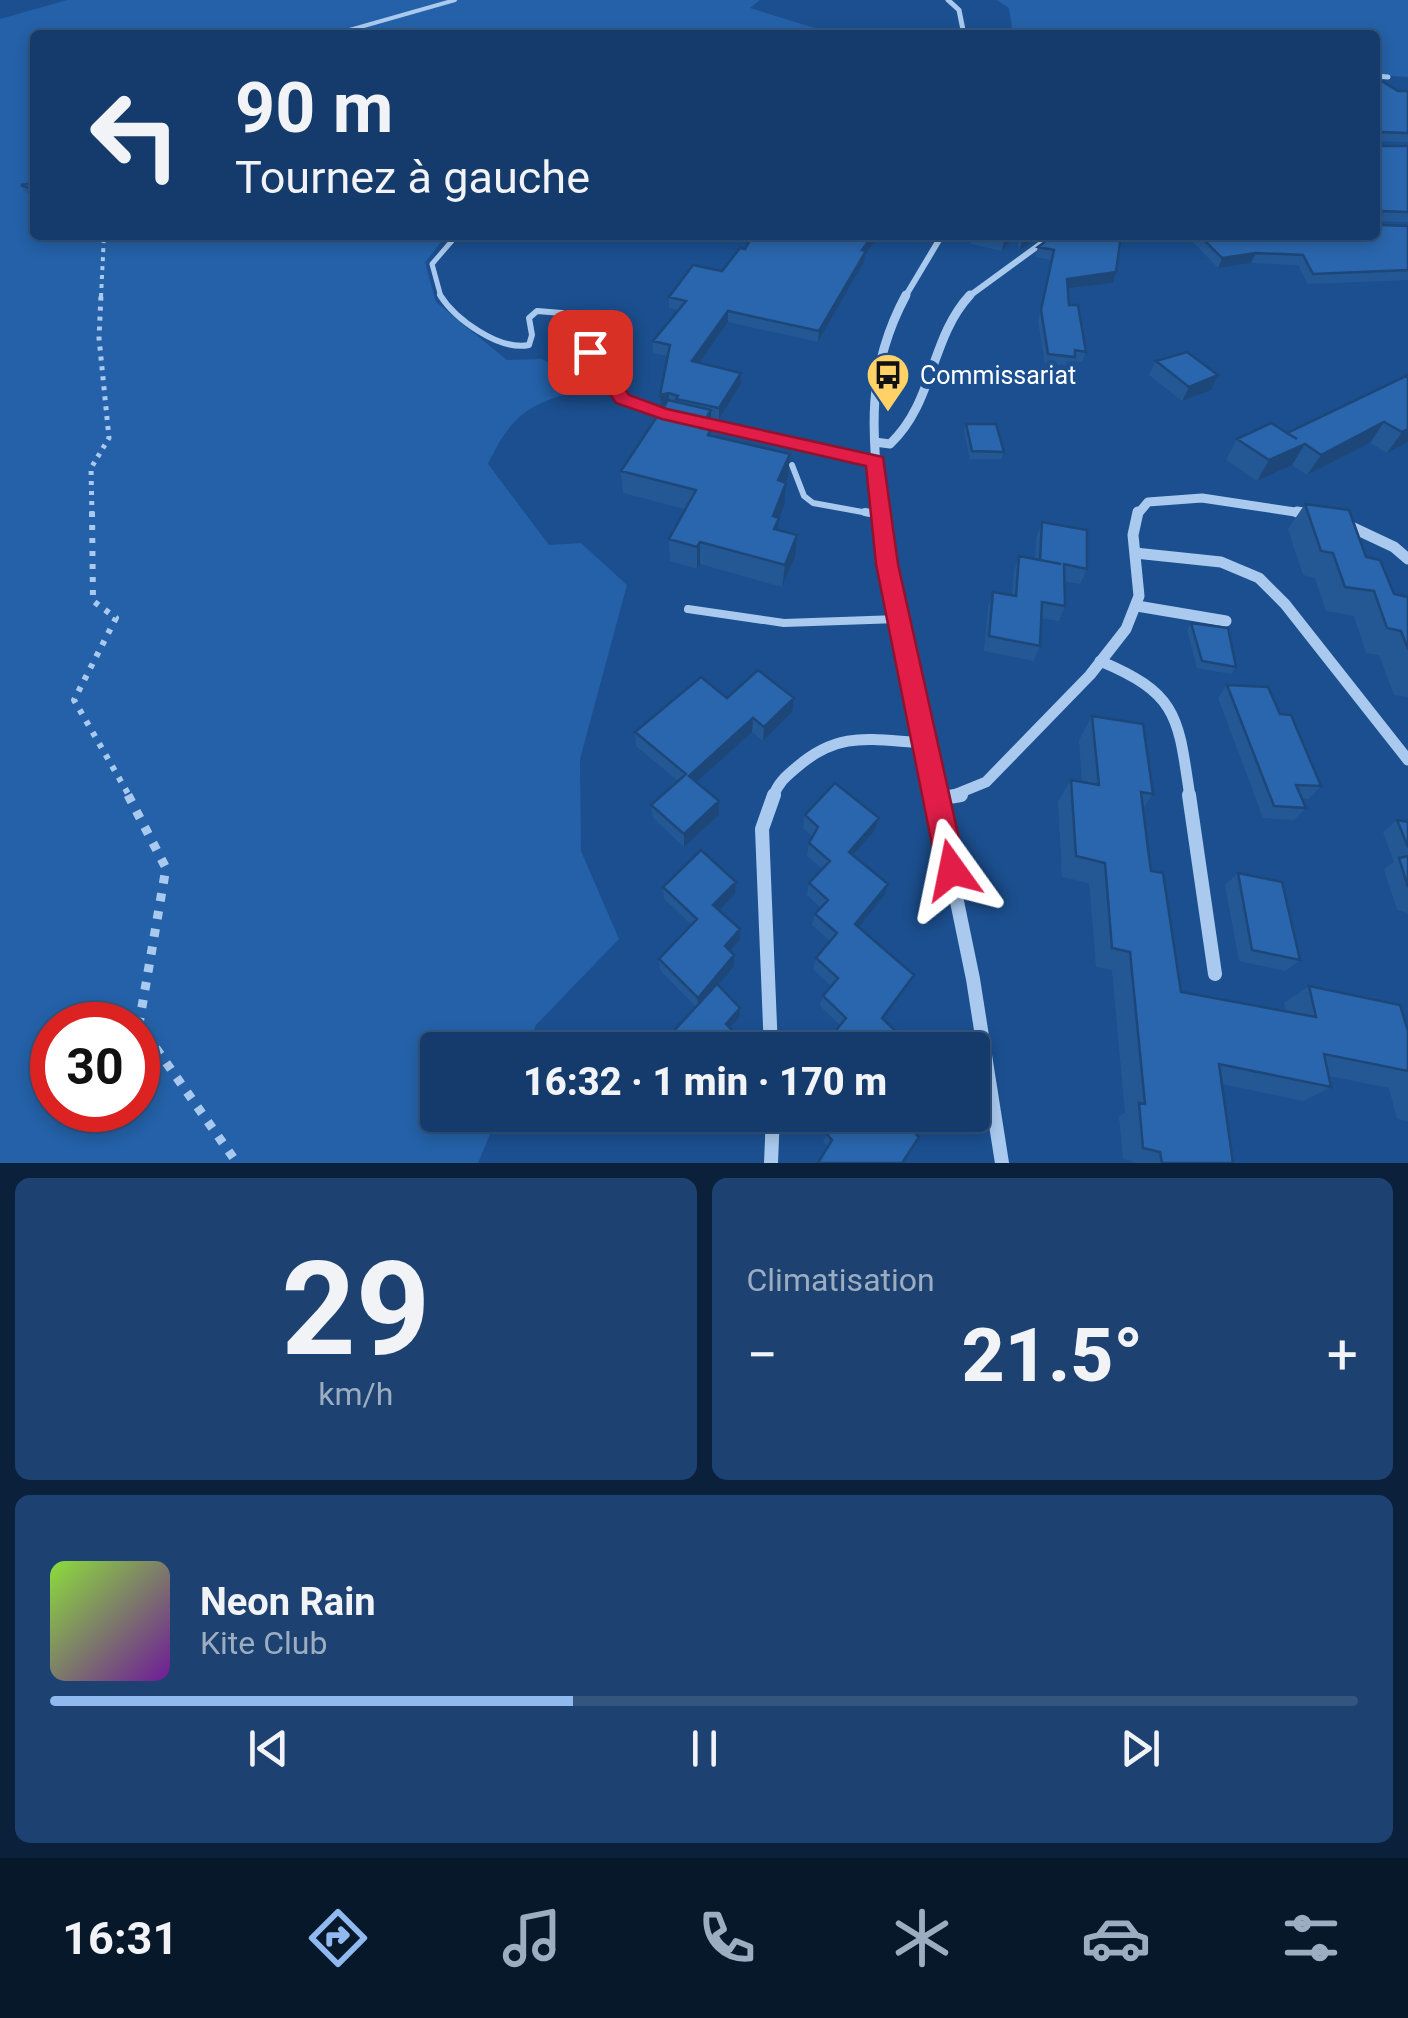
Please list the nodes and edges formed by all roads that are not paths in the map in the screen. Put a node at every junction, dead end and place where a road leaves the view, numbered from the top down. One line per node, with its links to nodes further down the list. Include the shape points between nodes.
1 (455, 0): 3 (lane)
2 (948, 0): 4 (street, via 959,10)
3 (350, 30)
4 (963, 30)
5 (1380, 77): 6 (street)
6 (1388, 78)
7 (453, 240): 10 (lane, via 432,264 443,301 508,348 521,350 529,346 528,318 536,310 562,313 623,399)
8 (939, 240): 12 (street, via 884,344 876,374)
9 (1047, 240): 12 (street, via 966,299 910,422 890,444)
10 (681, 418)
11 (700, 422): 13 (lane)
12 (875, 442): 13 (street)
13 (876, 461): 15 (street)
14 (792, 465): 15 (lane, via 813,502)
15 (880, 515): 20 (street)
16 (1135, 553): 17 (street, via 1135,513 1147,502 1183,497 1356,526); 18 (street); 24 (street, via 1221,562 1260,578)
17 (1408, 560)
18 (1138, 606): 21 (street); 22 (street)
19 (688, 610): 20 (lane, via 784,623)
20 (898, 619): 23 (street)
21 (1226, 621)
22 (1100, 661): 25 (street, via 986,782); 26 (street, via 1149,682 1173,708)
23 (924, 742): 25 (street); 27 (street, via 848,738 816,750 778,783 762,828)
24 (1408, 760)
25 (937, 799): 30 (street)
26 (1215, 974)
27 (770, 1032)
28 (772, 1132): 29 (street)
29 (771, 1163)
30 (1002, 1163)

